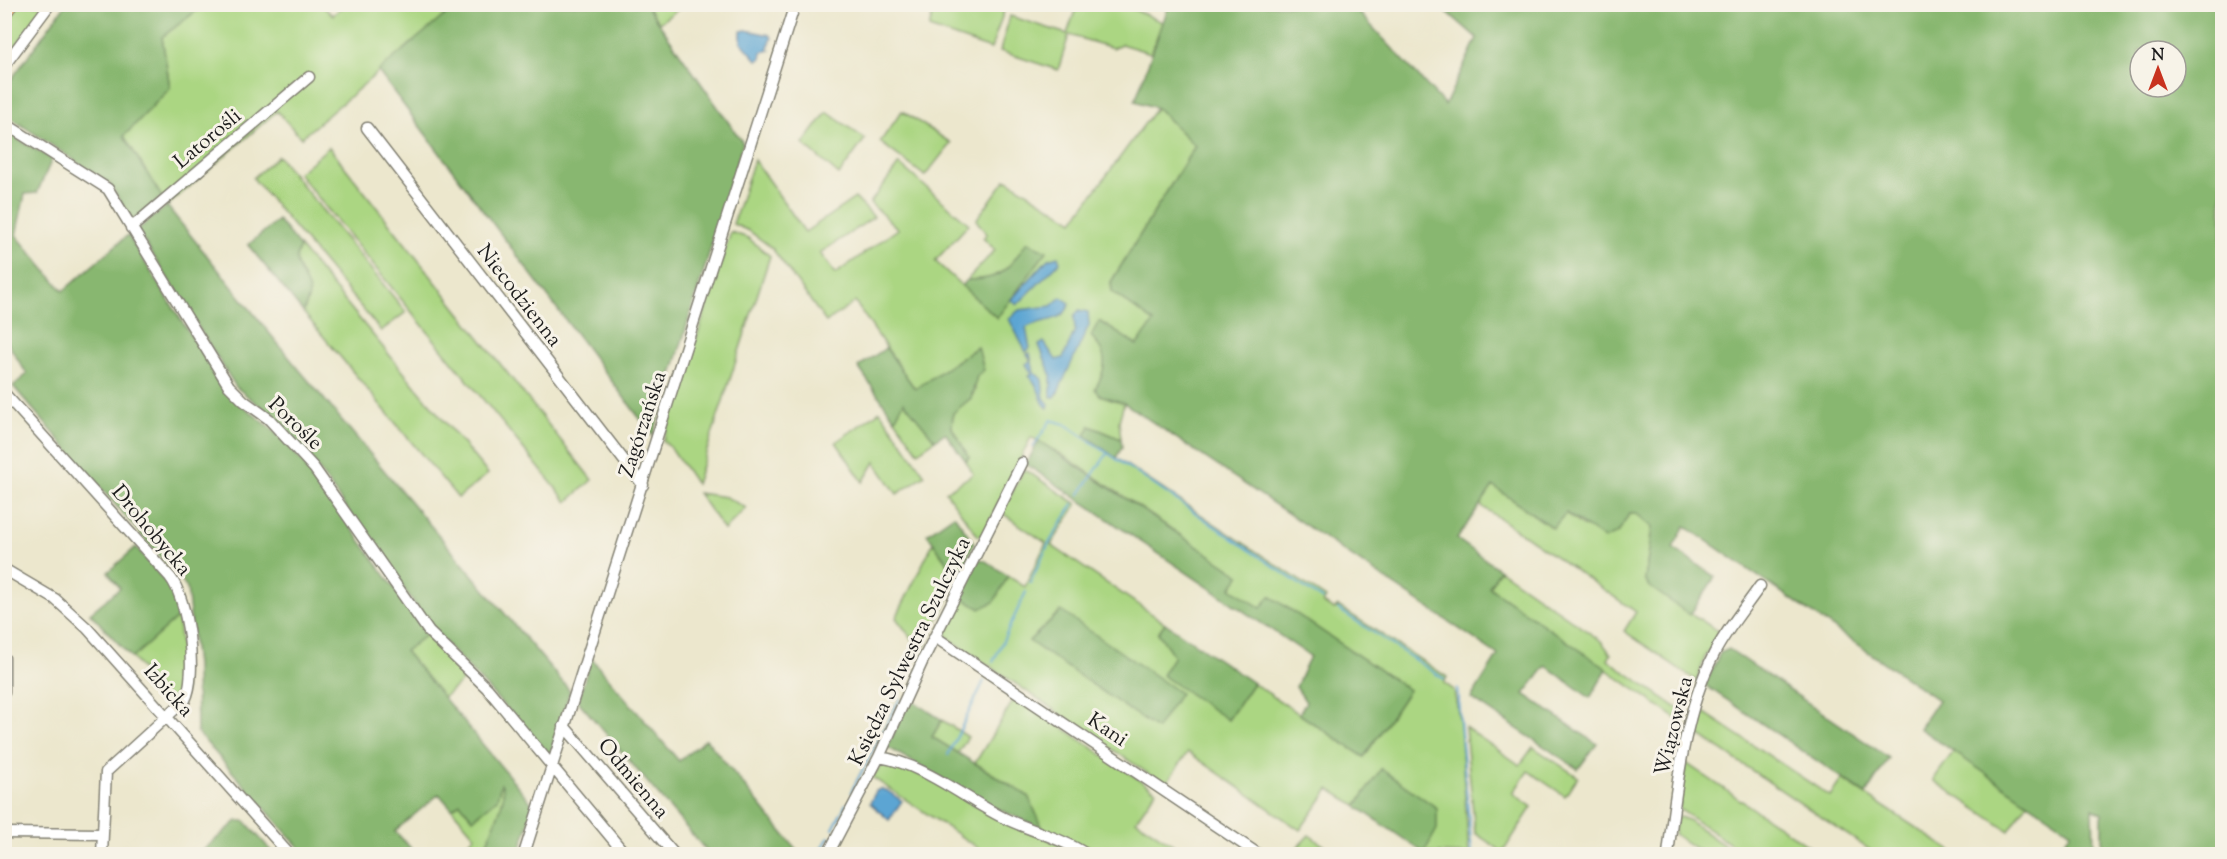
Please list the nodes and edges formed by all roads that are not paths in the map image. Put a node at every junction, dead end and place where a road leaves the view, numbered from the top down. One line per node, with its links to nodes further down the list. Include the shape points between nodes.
1 (10, 4): 4 (highway)
2 (50, 4): 5 (street)
3 (795, 4): 12 (street, Zagórzańska)
4 (4, 12)
5 (4, 66)
6 (309, 77): 9 (street, Latorośli)
7 (4, 123): 9 (street, Porośle, via 108,189)
8 (367, 128): 12 (street, Niecodzienna)
9 (131, 228): 21 (street, Porośle, via 229,386 269,419 314,468 429,632 487,688)
10 (4, 393): 18 (street, Drohobycka, via 177,587 192,680 185,700)
11 (1022, 464): 15 (street, Księdza Sylwestra Szulczyka)
12 (643, 485): 19 (street, Zagórzańska)
13 (4, 569): 18 (street, Izbicka, via 69,611)
14 (1760, 586): 32 (street, Wiązowska, via 1714,654 1695,705)
15 (935, 637): 20 (street, Księdza Sylwestra Szulczyka); 31 (street, Kani)
16 (4, 658): 17 (street)
17 (4, 692)
18 (167, 717): 23 (street, Drohobycka, via 106,772); 25 (street, Izbicka)
19 (564, 726): 21 (street, Zagórzańska); 28 (street, Odmienna)
20 (879, 757): 29 (street, Księdza Sylwestra Szulczyka); 30 (street, via 907,764 1005,819 1050,835)
21 (552, 768): 26 (street, Zagórzańska); 27 (street, Porośle)
22 (4, 833): 23 (street)
23 (102, 834): 24 (street, Drohobycka)
24 (102, 855)
25 (289, 855)
26 (524, 855)
27 (625, 855)
28 (674, 855)
29 (828, 855)
30 (1086, 855)
31 (1258, 855)
32 (1668, 855)

